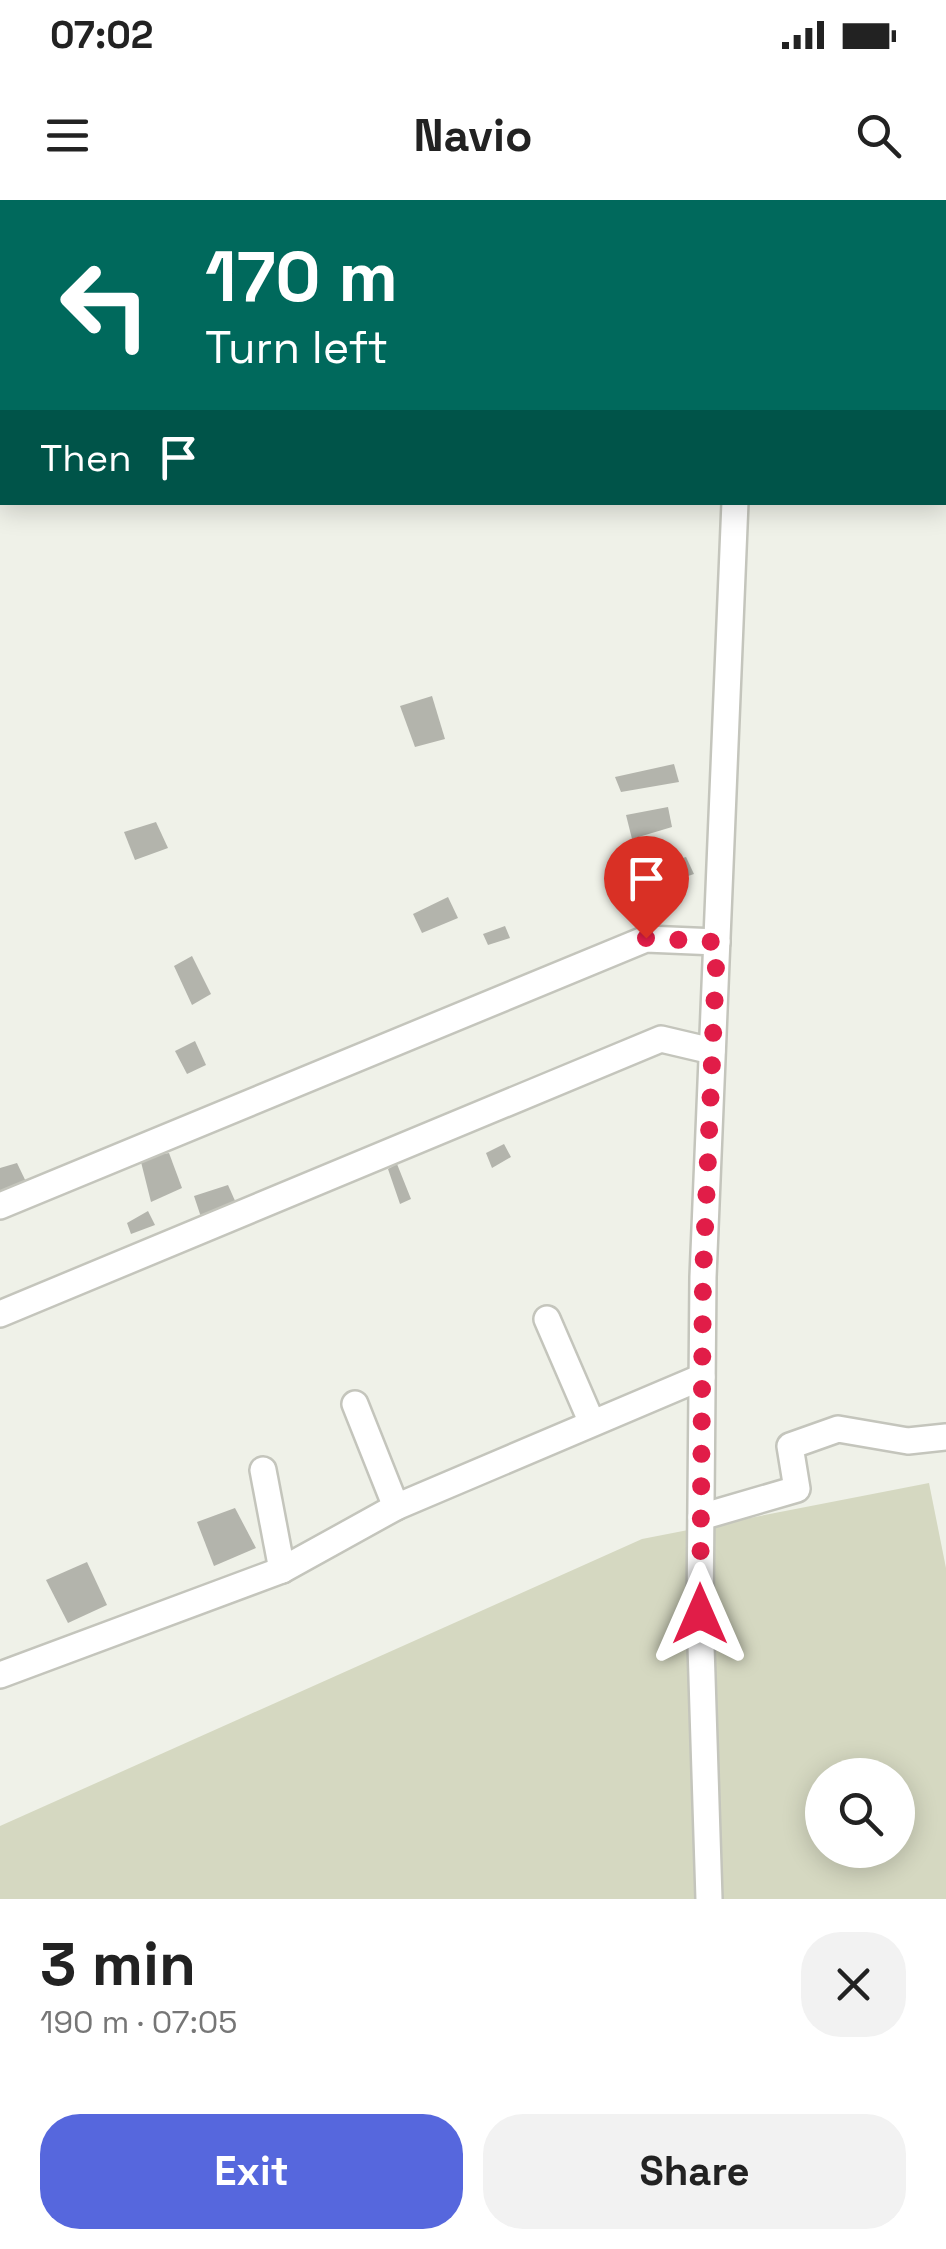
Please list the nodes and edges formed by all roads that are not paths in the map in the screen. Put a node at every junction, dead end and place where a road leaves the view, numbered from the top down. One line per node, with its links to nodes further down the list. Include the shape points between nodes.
1 (735, 505): 2 (street)
2 (717, 942): 3 (street); 4 (street, via 646,938)
3 (712, 1050): 5 (street, via 661,1040); 7 (street)
4 (0, 1206)
5 (0, 1314)
6 (547, 1319): 9 (street)
7 (702, 1376): 9 (street); 13 (street)
8 (354, 1404): 12 (street)
9 (592, 1423): 12 (street)
10 (946, 1437): 13 (street, via 908,1441 838,1429 790,1446 797,1489)
11 (264, 1470): 14 (street)
12 (396, 1507): 14 (street)
13 (701, 1517): 16 (street)
14 (282, 1570): 15 (street)
15 (0, 1675)
16 (709, 1899)

